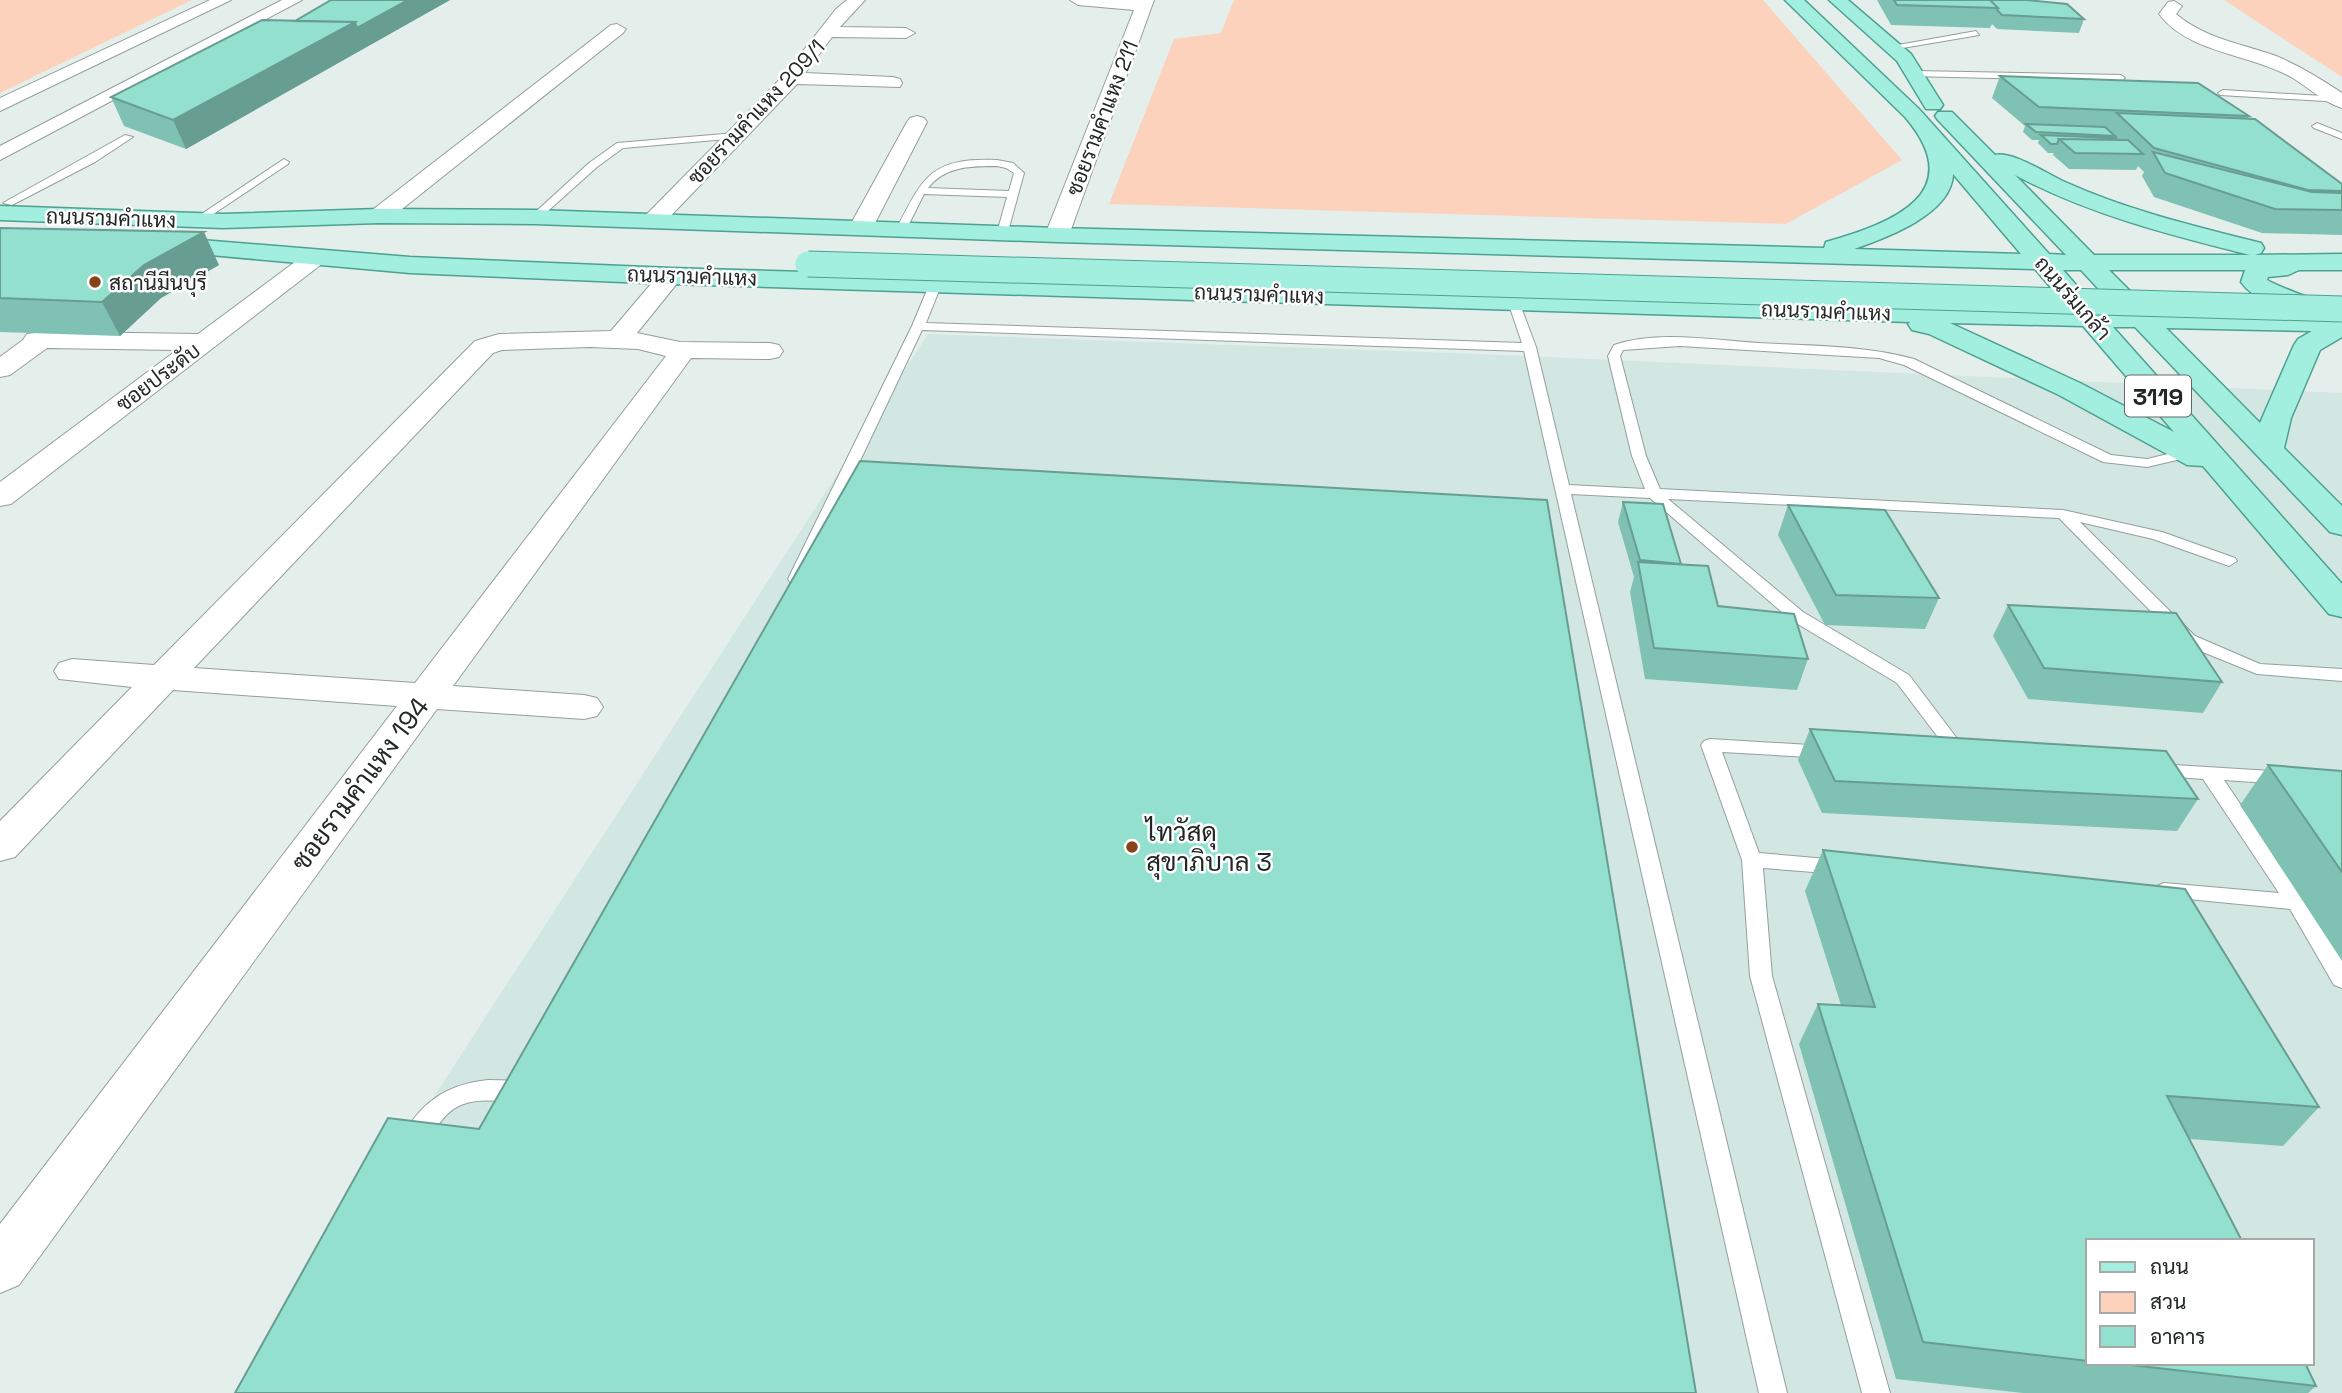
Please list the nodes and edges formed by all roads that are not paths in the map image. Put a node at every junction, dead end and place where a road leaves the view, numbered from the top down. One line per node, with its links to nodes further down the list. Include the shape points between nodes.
1 (223, 0): 23 (street)
2 (293, 0): 32 (street)
3 (857, 0): 12 (street, ซอยรามคำแหง 209/1)
4 (1078, 0): 9 (street)
5 (1774, 0): 21 (main road, via 1835,59)
6 (1794, 0): 21 (main road, ถนนร่มเกล้า / 3119)
7 (1821, 0): 24 (main road, ถนนร่มเกล้า / 3119)
8 (1838, 0): 15 (main road)
9 (1144, 3): 45 (street, ซอยรามคำแหง 211)
10 (2174, 6): 22 (street, via 2167,14 2172,20 2211,40 2290,69)
11 (617, 29): 37 (street)
12 (829, 32): 13 (street); 17 (street, ซอยรามคำแหง 209/1)
13 (906, 33)
14 (1976, 33): 15 (lane)
15 (1891, 47): 16 (main road)
16 (1914, 74): 18 (lane); 24 (main road)
17 (792, 78): 19 (street); 27 (street, ซอยรามคำแหง 209/1)
18 (2121, 78)
19 (893, 83)
20 (2223, 93): 22 (lane)
21 (1899, 99): 30 (main road, ถนนร่มเกล้า / 3119)
22 (2340, 101)
23 (0, 105)
24 (1933, 105): 31 (main road, ถนนร่มเกล้า / 3119)
25 (917, 122): 42 (street)
26 (2317, 125): 28 (lane)
27 (736, 136): 38 (lane, via 620,145); 41 (street, ซอยรามคำแหง 209/1)
28 (2342, 136)
29 (128, 137): 36 (lane)
30 (1932, 138): 50 (main road, via 1942,180 1921,206 1879,233); 52 (main road, ถนนร่มเกล้า / 3119)
31 (1968, 140): 53 (main road, ถนนร่มเกล้า / 3119); 54 (main road, via 2085,198 2218,239)
32 (0, 154)
33 (284, 162): 39 (lane)
34 (921, 191): 35 (lane); 35 (lane, via 940,169 998,163 1018,169); 43 (lane)
35 (1015, 194): 44 (lane)
36 (3, 206): 39 (main road, ถนนรามคำแหง, via 52,215)
37 (379, 216): 38 (main road, ถนนรามคำแหง); 40 (main road, ถนนรามคำแหง)
38 (535, 217): 41 (main road, ถนนรามคำแหง)
39 (196, 221): 40 (main road, ถนนรามคำแหง)
40 (223, 221): 49 (main road, ถนนรามคำแหง)
41 (653, 222): 42 (main road, ถนนรามคำแหง)
42 (860, 229): 43 (main road, ถนนรามคำแหง)
43 (901, 230): 44 (main road, ถนนรามคำแหง)
44 (1003, 233): 45 (main road, ถนนรามคำแหง)
45 (1057, 235): 48 (main road, ถนนรามคำแหง)
46 (177, 244): 47 (street, ถนนรามคำแหง); 49 (main road, ถนนรามคำแหง); 51 (main road, ถนนรามคำแหง)
47 (152, 252)
48 (1753, 254): 50 (main road, ถนนรามคำแหง); 60 (main road, via 1889,267 1924,279 1914,293)
49 (814, 255): 57 (main road, ถนนรามคำแหง); 61 (main road, ถนนรามคำแหง, bridge)
50 (1800, 255): 52 (main road, ถนนรามคำแหง)
51 (315, 258): 55 (main road, ถนนรามคำแหง); 70 (street, ซอยประดับ)
52 (2040, 261): 53 (main road, ถนนรามคำแหง); 63 (main road, ถนนร่มเกล้า / 3119)
53 (2088, 262): 54 (main road, ถนนรามคำแหง); 64 (main road, ถนนร่มเกล้า / 3119)
54 (2335, 262): 61 (main road, via 2257,271 2254,282 2292,303)
55 (671, 276): 56 (main road, ถนนรามคำแหง); 69 (street)
56 (936, 283): 59 (main road, ถนนรามคำแหง); 66 (lane)
57 (2342, 286)
58 (108, 292): 68 (street)
59 (1514, 302): 60 (main road, ถนนรามคำแหง); 71 (lane)
60 (1775, 310): 62 (main road, ถนนรามคำแหง)
61 (2342, 311)
62 (1880, 313): 63 (main road, ถนนรามคำแหง); 76 (main road, via 1937,327 2025,365)
63 (2091, 318): 64 (main road, ถนนรามคำแหง); 77 (main road, ถนนร่มเกล้า / 3119)
64 (2144, 319): 65 (main road, ถนนรามคำแหง); 75 (main road, ถนนร่มเกล้า / 3119)
65 (2342, 325): 75 (main road, via 2308,345 2276,418)
66 (918, 326): 71 (lane); 84 (lane)
67 (0, 339): 68 (street)
68 (40, 340): 70 (street); 74 (street)
69 (617, 341): 72 (street); 88 (street, via 499,342 484,347)
70 (205, 342): 80 (street, ซอยประดับ)
71 (1530, 347): 78 (lane)
72 (678, 349): 73 (street); 89 (street, ซอยรามคำแหง 194, via 679,356)
73 (770, 351)
74 (0, 369)
75 (2269, 448): 82 (main road, ถนนร่มเกล้า / 3119)
76 (2189, 453): 77 (main road); 79 (lane, via 2147,463 2108,458 1909,362 1881,354 1680,342 1630,344 1618,348 1614,356 1639,456)
77 (2224, 473): 85 (main road, ถนนร่มเกล้า / 3119)
78 (1562, 489): 79 (lane); 105 (lane)
79 (1655, 495): 81 (lane); 92 (lane, via 1797,616 1903,679 1970,760)
80 (0, 497)
81 (2063, 514): 83 (lane, via 2157,535); 87 (lane, via 2189,640 2257,669)
82 (2342, 524)
83 (2229, 561)
84 (790, 591)
85 (2342, 606)
86 (72, 671): 88 (street)
87 (2342, 675)
88 (163, 678): 89 (street); 96 (street)
89 (426, 695): 90 (street); 104 (street, ซอยรามคำแหง 194)
90 (584, 707)
91 (1843, 753): 97 (lane, via 1710,745)
92 (1937, 758)
93 (2141, 769): 94 (lane)
94 (2209, 773): 95 (lane); 100 (lane)
95 (2302, 778)
96 (0, 846)
97 (1752, 860): 98 (lane); 106 (lane, via 1761,976)
98 (1864, 869)
99 (2143, 890): 100 (lane)
100 (2296, 901): 101 (lane)
101 (2342, 979)
102 (545, 1079): 103 (lane, via 538,1091 473,1089 449,1098 424,1122)
103 (404, 1158)
104 (0, 1267)
105 (1773, 1393)
106 (1876, 1393)

